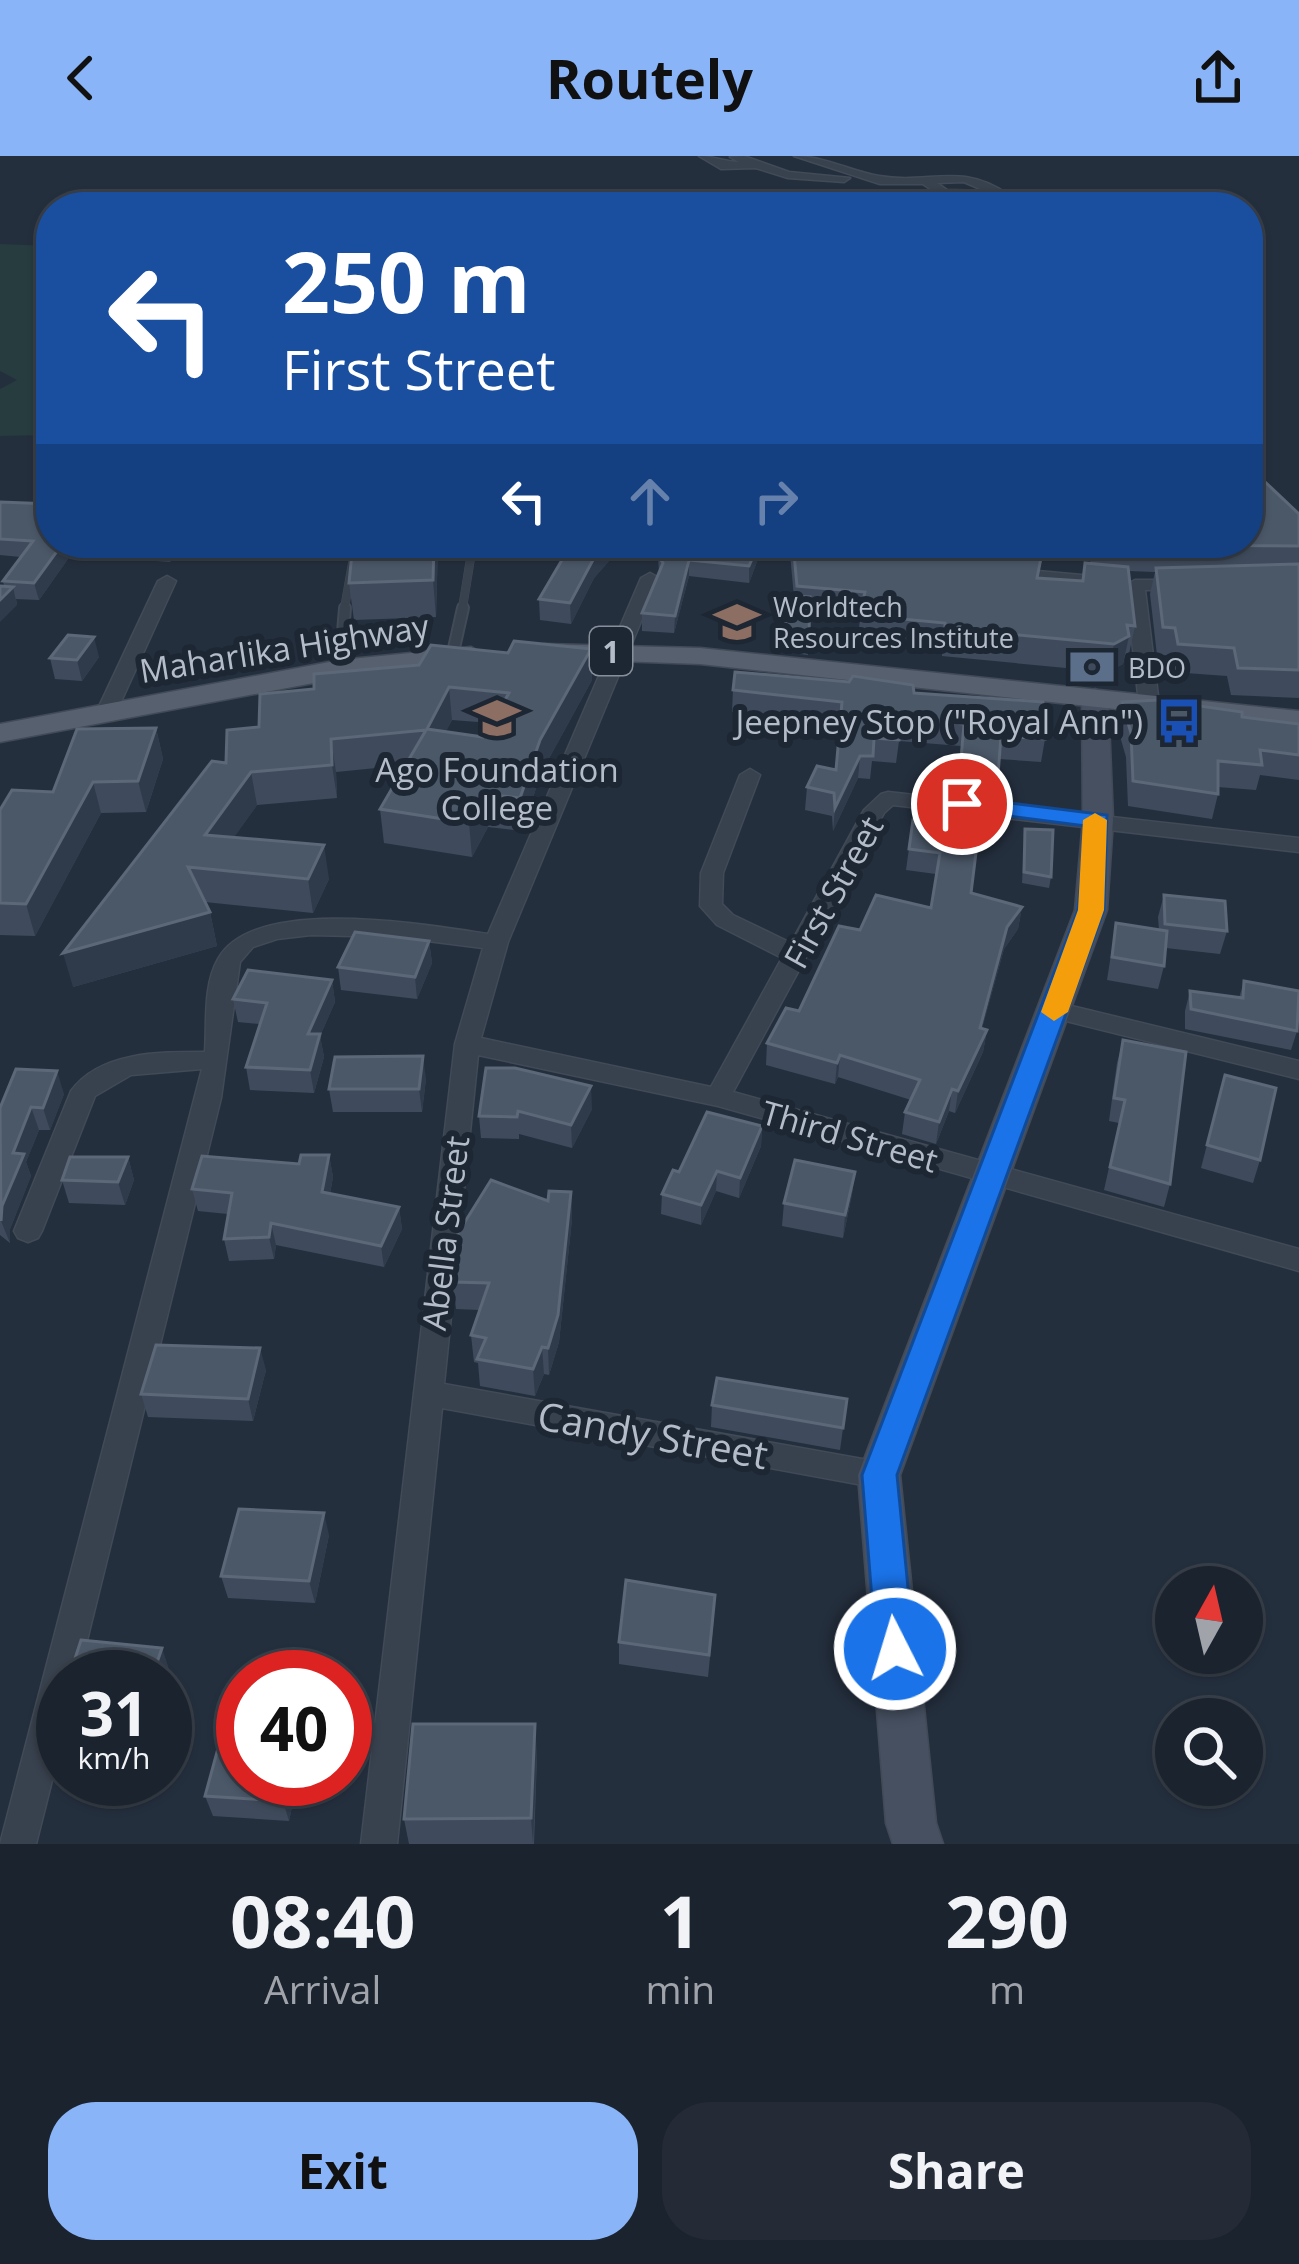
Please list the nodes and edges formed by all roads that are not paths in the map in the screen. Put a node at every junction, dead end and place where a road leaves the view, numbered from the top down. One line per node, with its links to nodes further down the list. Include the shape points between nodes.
1 (705, 156): 4 (street, via 721,166)
2 (800, 156): 5 (street)
3 (736, 157): 4 (street)
4 (756, 165): 5 (street, via 803,178)
5 (866, 177): 6 (street)
6 (926, 180): 7 (street); 8 (street, via 966,178)
7 (941, 192)
8 (996, 192)
9 (353, 558): 18 (lane)
10 (475, 558): 17 (lane)
11 (985, 571): 14 (street)
12 (650, 578): 16 (street, Abella Street)
13 (167, 581): 21 (street)
14 (1135, 585): 15 (street); 20 (street)
15 (1212, 586)
16 (623, 651): 17 (main road, Maharlika Highway / 1); 19 (main road, Maharlika Highway / 1); 27 (street, Abella Street)
17 (452, 657): 18 (main road, Maharlika Highway / 1)
18 (340, 669): 21 (main road, Maharlika Highway / 1)
19 (1095, 697): 20 (main road, Maharlika Highway / 1); 25 (street)
20 (1149, 704): 22 (main road, Maharlika Highway / 1)
21 (105, 715): 23 (main road, Maharlika Highway / 1)
22 (1299, 719)
23 (0, 733)
24 (749, 776): 28 (street, via 712,873 710,906)
25 (1098, 820): 26 (street, First Street); 28 (street, First Street, via 888,798); 29 (street, via 1091,910)
26 (1299, 844)
27 (496, 942): 30 (street, Abella Street); 31 (street, via 356,926 242,942 228,960)
28 (798, 956): 33 (street, First Street)
29 (1055, 1010): 32 (street); 34 (street)
30 (466, 1044): 33 (street, Third Street); 37 (street, Abella Street)
31 (216, 1060): 35 (street, via 101,1073 84,1091); 39 (street)
32 (1299, 1070)
33 (718, 1097): 34 (street, Third Street)
34 (988, 1177): 36 (street, Third Street); 38 (street)
35 (28, 1232)
36 (1299, 1260)
37 (427, 1393): 38 (street, Candy Street); 40 (street, Abella Street)
38 (880, 1475): 41 (street)
39 (18, 1844)
40 (379, 1844)
41 (918, 1844)

